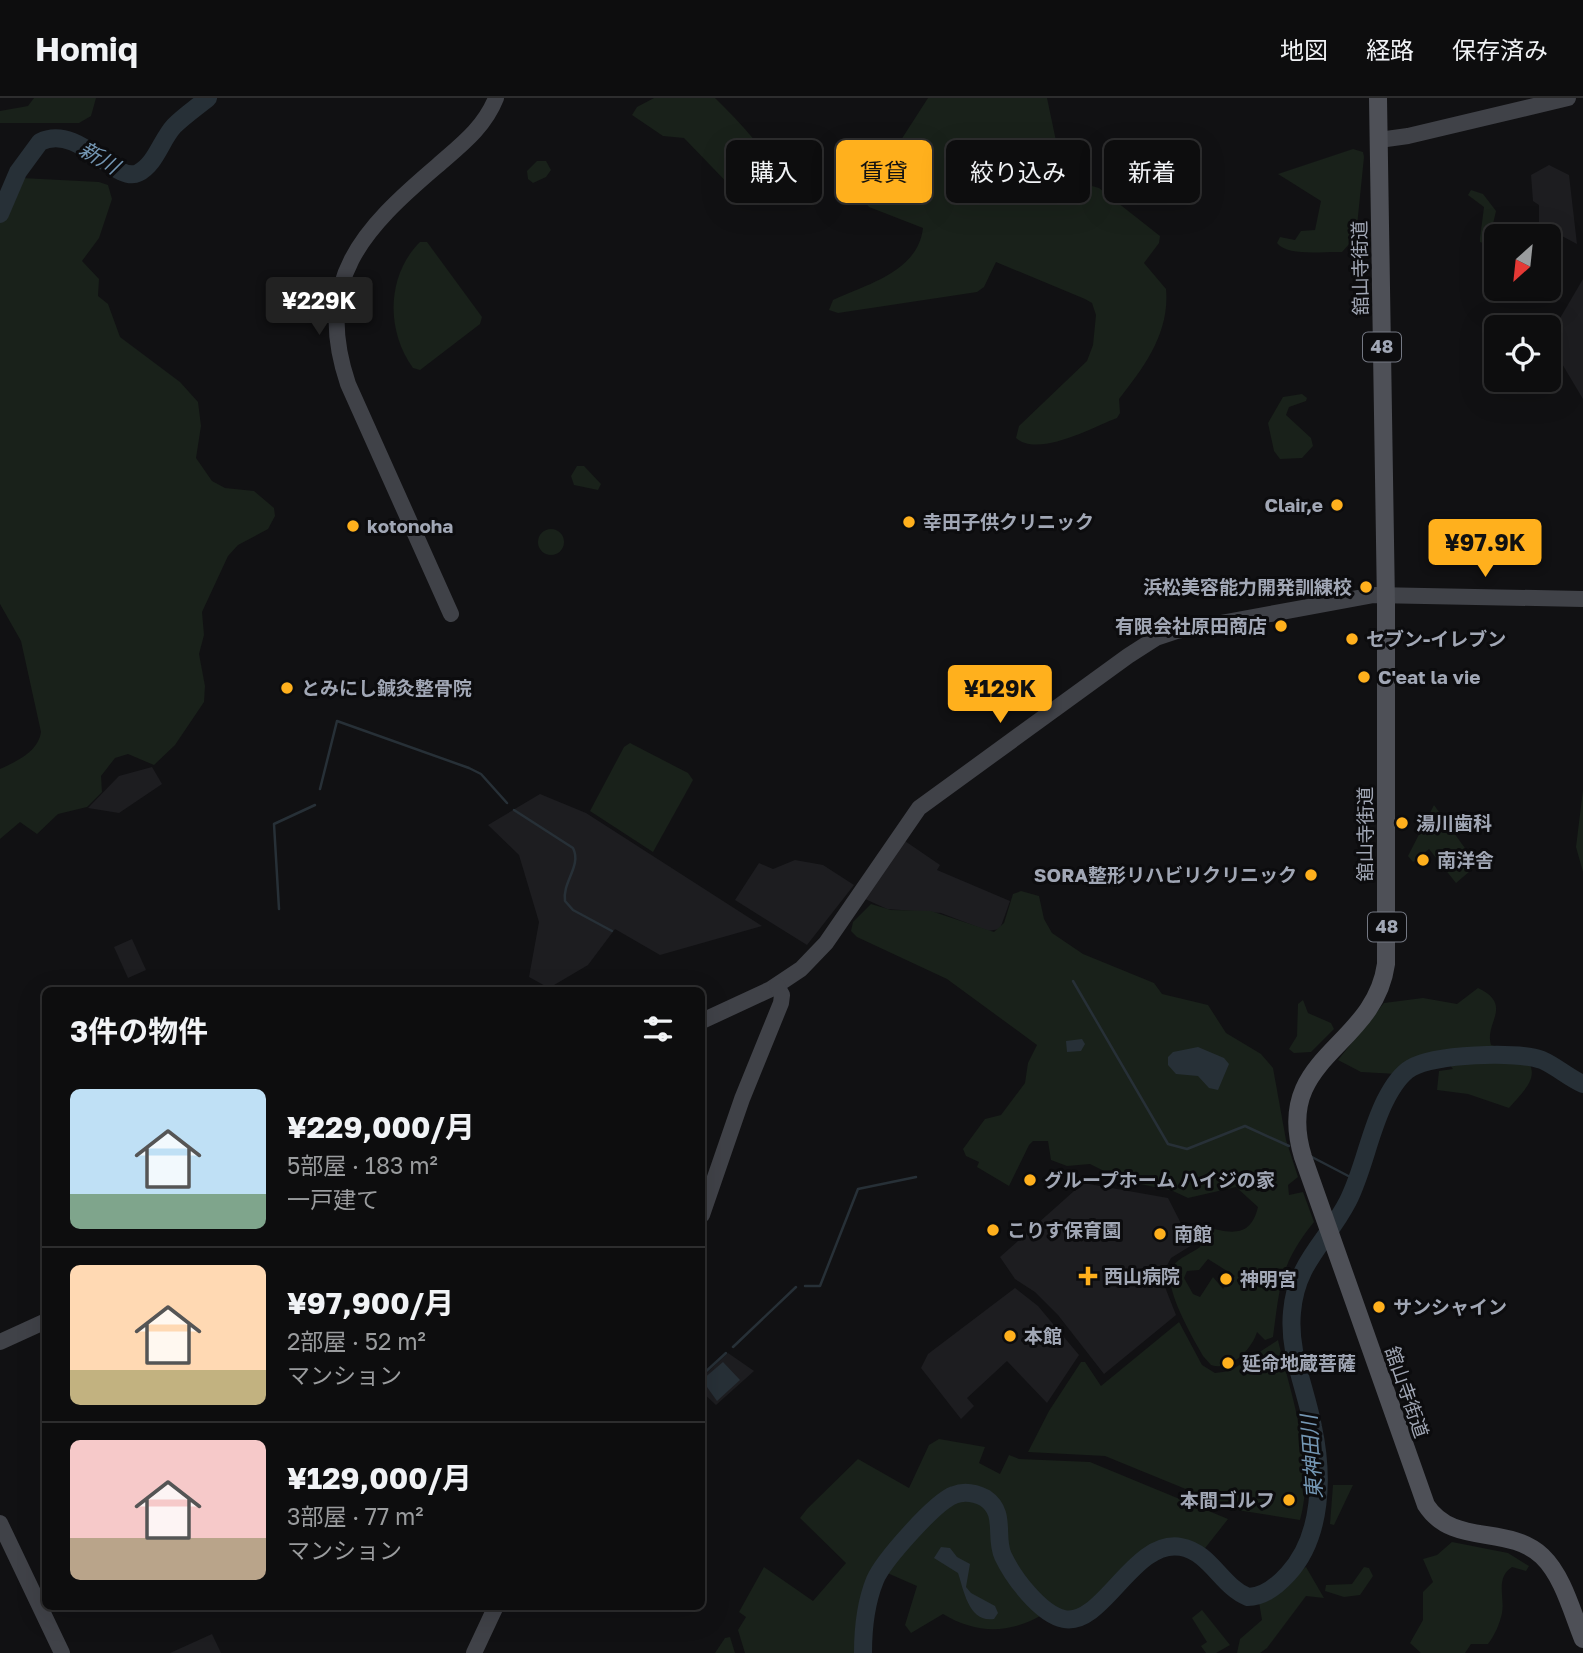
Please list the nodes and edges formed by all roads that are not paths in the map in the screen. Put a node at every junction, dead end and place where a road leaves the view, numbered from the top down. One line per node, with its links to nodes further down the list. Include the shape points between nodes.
1 (496, 98): 7 (street, via 476,132 369,229 349,265 338,314 338,345 348,384)
2 (1378, 98): 4 (main road, 舘山寺街道 / 48)
3 (1568, 98): 4 (street)
4 (1379, 140): 5 (main road, 舘山寺街道 / 48)
5 (1385, 596): 6 (street); 8 (street, via 1188,628 1146,644 919,808 826,943); 15 (main road, 舘山寺街道 / 48, via 1385,974 1368,1012 1307,1079 1296,1118 1300,1148 1426,1505 1452,1529 1517,1541 1540,1555 1553,1571)
6 (1583, 598)
7 (451, 614)
8 (777, 986): 9 (street); 10 (street, via 781,1003)
9 (705, 1020)
10 (705, 1206)
11 (42, 1323): 12 (street)
12 (0, 1342)
13 (0, 1523): 16 (street)
14 (494, 1610): 17 (street)
15 (1583, 1639)
16 (62, 1653)
17 (474, 1653)

